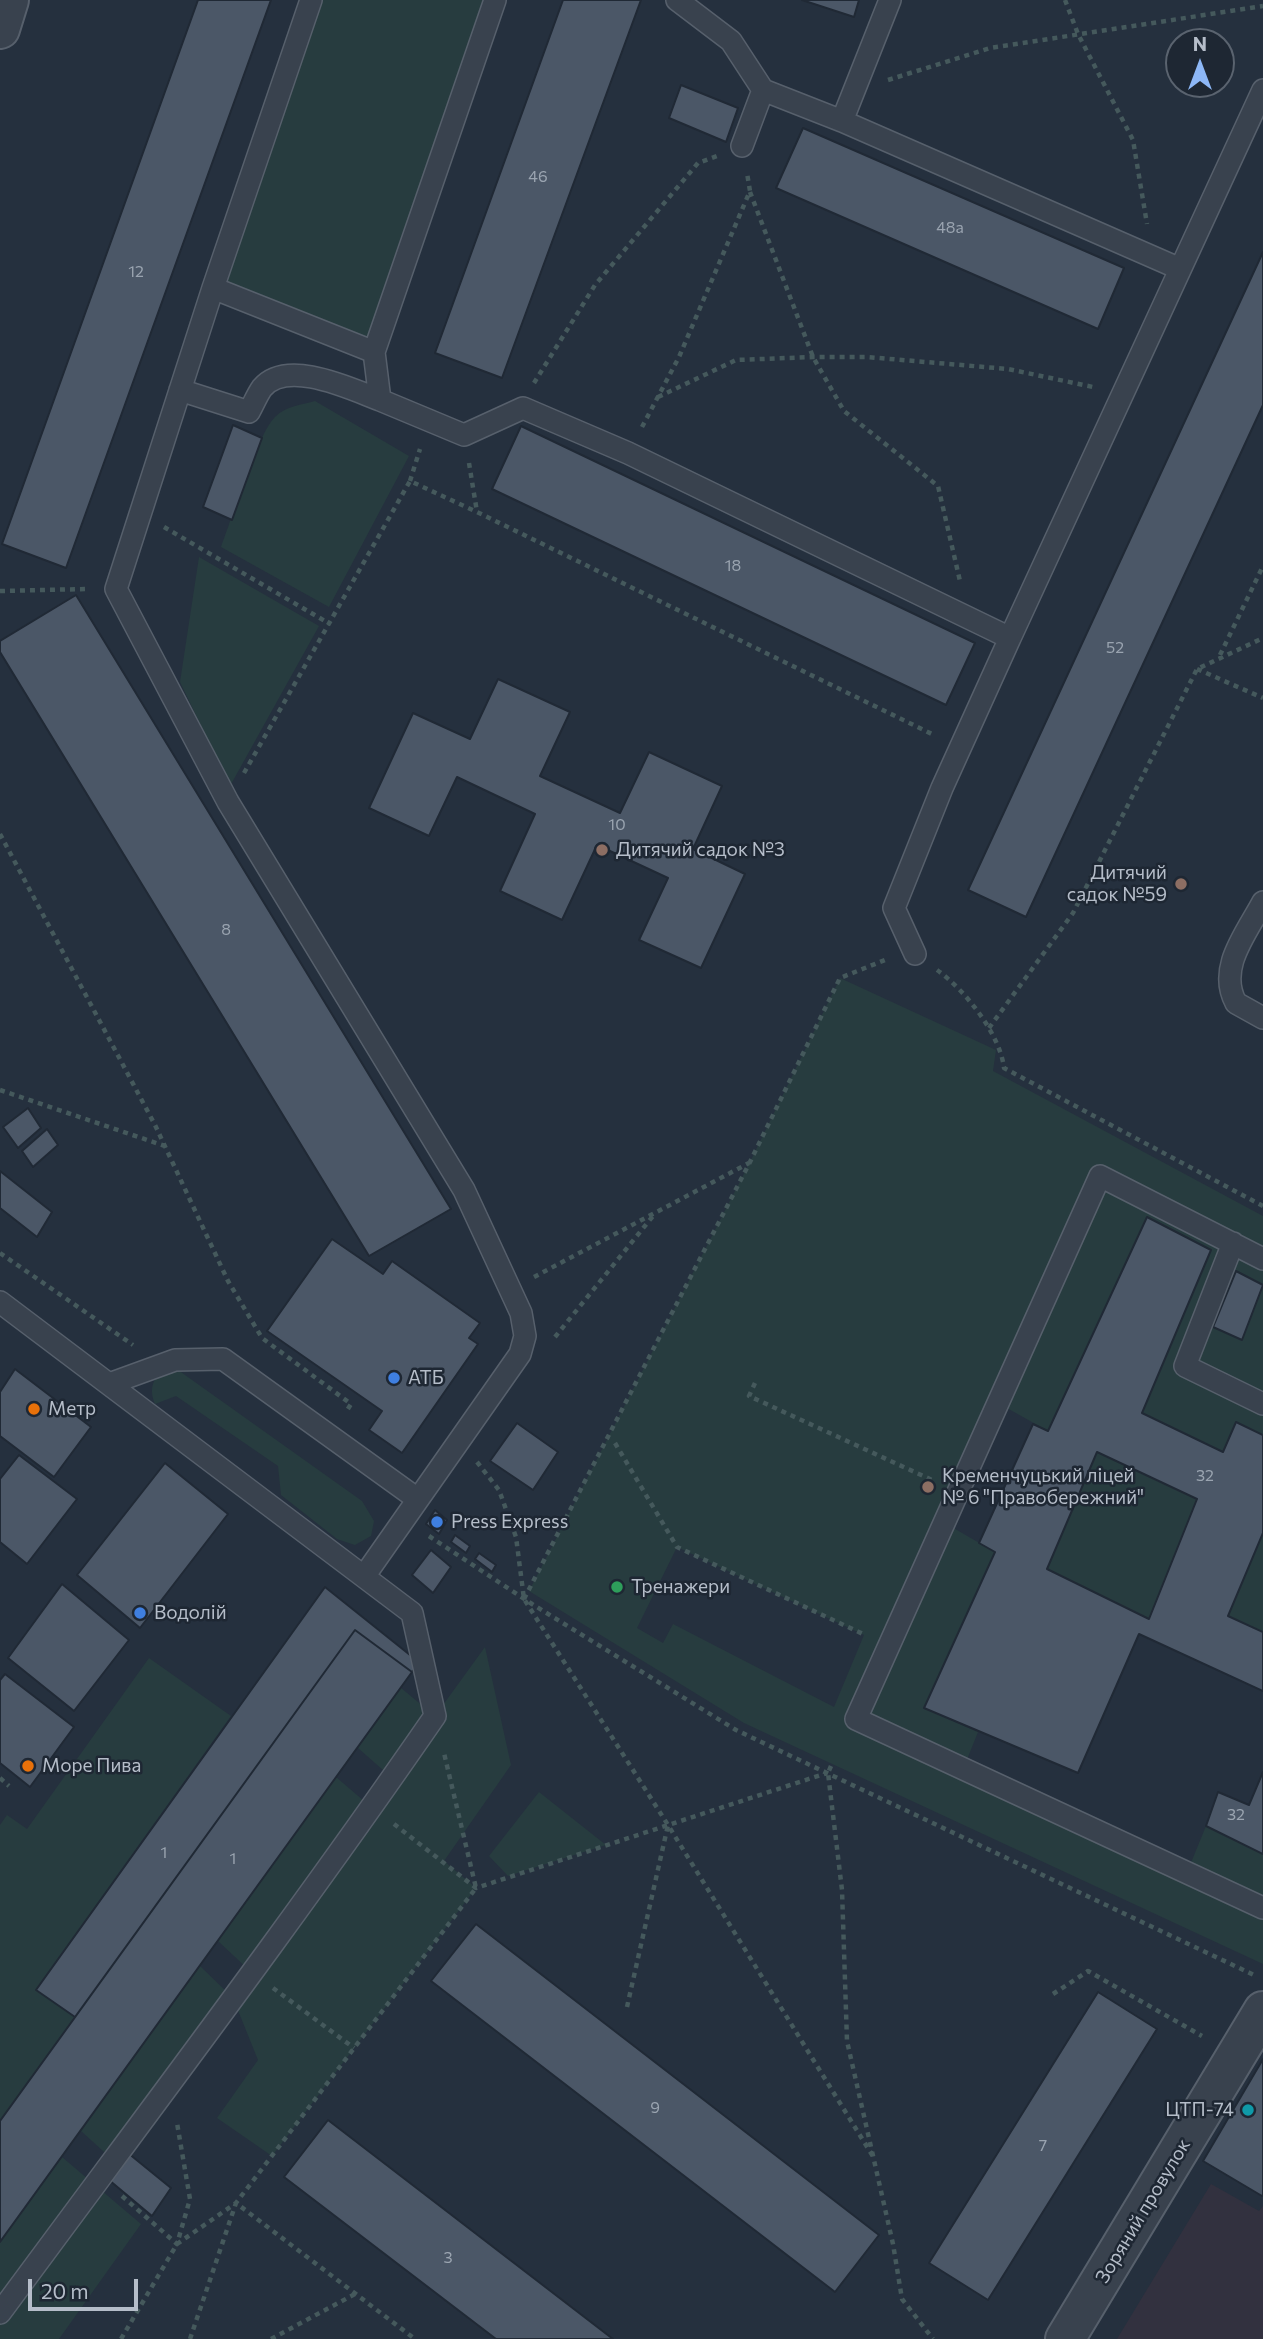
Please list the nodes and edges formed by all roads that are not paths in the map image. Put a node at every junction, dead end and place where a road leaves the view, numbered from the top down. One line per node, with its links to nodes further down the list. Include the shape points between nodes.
1 (9, 0): 6 (street)
2 (311, 0): 12 (lane)
3 (495, 0): 13 (lane)
4 (677, 0): 7 (lane, via 732,41)
5 (890, 0): 9 (lane)
6 (0, 29)
7 (763, 90): 9 (lane); 10 (lane)
8 (1263, 90): 11 (lane)
9 (842, 121): 11 (lane)
10 (742, 146)
11 (1178, 268): 16 (lane)
12 (213, 288): 13 (lane); 14 (lane)
13 (374, 352): 15 (lane)
14 (180, 390): 15 (lane, via 249,412 264,386 293,373 328,380); 25 (lane, via 116,589 228,802 464,1190 521,1313 525,1336 520,1354)
15 (380, 400): 16 (lane, via 464,435 523,408 628,453)
16 (1010, 638): 18 (lane, via 894,908)
17 (1263, 902): 19 (lane, via 1229,966 1228,978 1236,1003)
18 (915, 954)
19 (1263, 1018)
20 (1233, 1243): 21 (lane); 24 (lane, via 1185,1366); 27 (lane, via 1100,1176 856,1719)
21 (1263, 1259)
22 (0, 1302): 23 (lane)
23 (109, 1384): 25 (lane, via 175,1360 223,1359); 26 (lane)
24 (1263, 1404)
25 (416, 1498): 26 (lane)
26 (365, 1575): 29 (lane, via 412,1613 435,1716)
27 (1263, 1908)
28 (1263, 2011): 30 (street, Зоряний провулок)
29 (0, 2313)
30 (1065, 2339)

